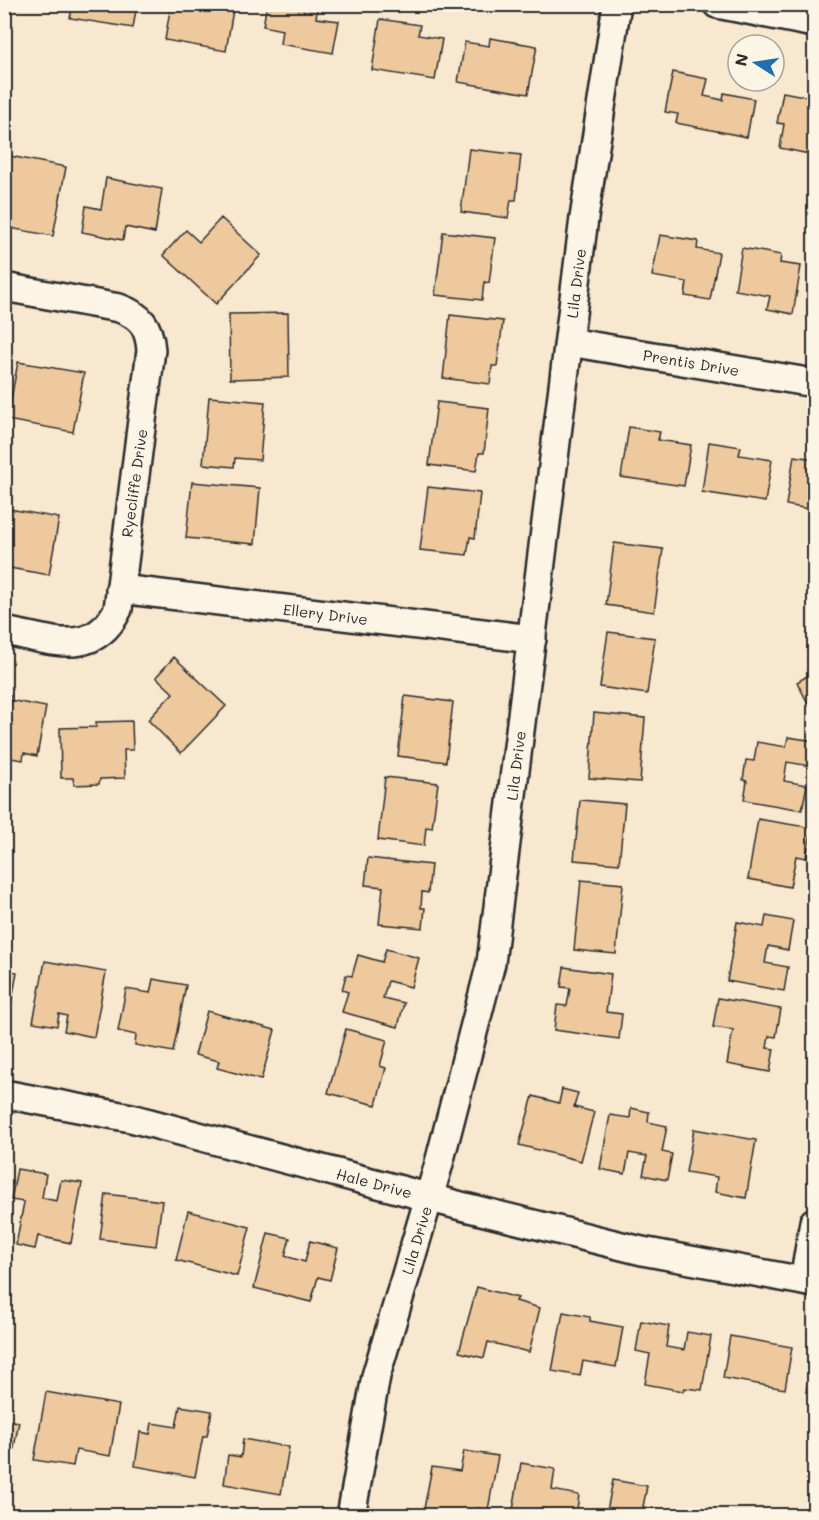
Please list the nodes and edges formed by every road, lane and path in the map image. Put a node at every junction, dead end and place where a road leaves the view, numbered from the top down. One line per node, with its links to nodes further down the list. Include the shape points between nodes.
1 (617, 4): 7 (street, Lila Drive)
2 (651, 4): 4 (path)
3 (717, 4): 5 (street)
4 (649, 11)
5 (814, 22)
6 (4, 287): 9 (street, Ryecliffe Drive, via 119,308 133,313 150,335)
7 (569, 342): 8 (street, Prentis Drive); 11 (street, Lila Drive)
8 (814, 383)
9 (120, 589): 10 (street, Ryecliffe Drive, via 118,609 96,637 66,642); 11 (street, Ellery Drive)
10 (4, 631)
11 (532, 639): 13 (street, Lila Drive, via 491,963)
12 (4, 1094): 13 (street, Hale Drive, via 131,1118)
13 (429, 1197): 15 (street, Hale Drive, via 642,1251); 16 (street, Lila Drive, via 376,1376)
14 (814, 1222): 15 (street)
15 (809, 1282)
16 (351, 1515)

